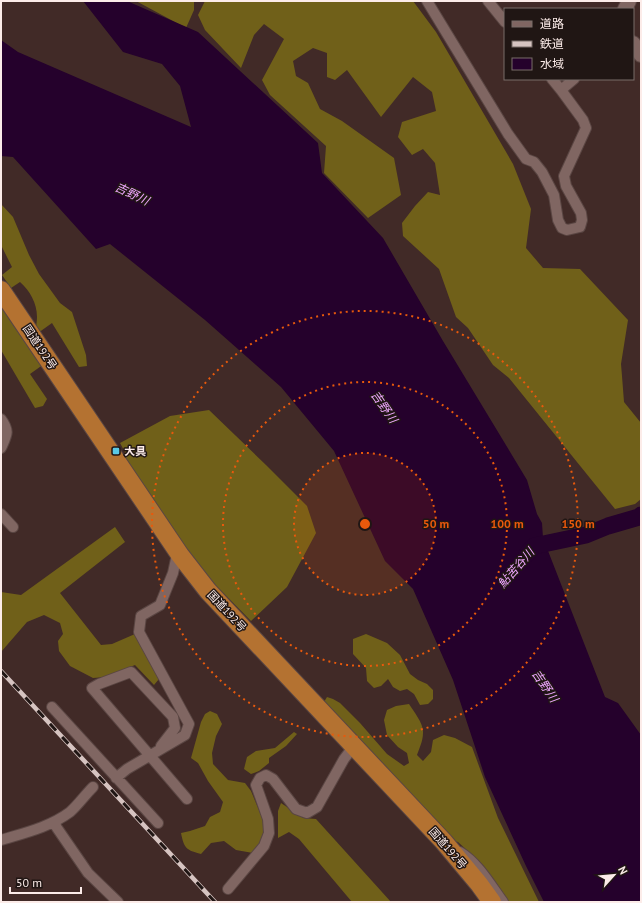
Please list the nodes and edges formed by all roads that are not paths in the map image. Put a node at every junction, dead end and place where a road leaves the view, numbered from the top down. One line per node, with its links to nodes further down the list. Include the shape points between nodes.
1 (427, 1): 6 (street, via 508,134 526,159 534,162 542,172 554,195 558,220 562,228 567,230 580,226 582,220 581,212 566,186 564,176 586,128)
2 (488, 1): 3 (street)
3 (504, 21)
4 (553, 80): 6 (street)
5 (573, 80): 6 (street)
6 (561, 90)
7 (1, 290): 12 (highway, 国道192号)
8 (1, 419): 9 (street, via 6,426 7,435)
9 (1, 448)
10 (1, 514): 11 (street)
11 (13, 527)
12 (180, 555): 14 (highway, 国道192号, via 208,591); 15 (street, via 176,559 160,605 141,616 140,632 189,724 185,735)
13 (52, 708): 17 (street)
14 (354, 746): 23 (highway, 国道192号); 24 (street, via 344,758 317,807 307,813 296,809 273,779 266,775 260,778 256,785 268,820 269,832 264,846)
15 (160, 749): 16 (street); 16 (street, via 175,728 173,717 131,672 92,688)
16 (150, 755): 17 (street); 19 (street)
17 (116, 778): 21 (street)
18 (93, 786): 20 (street, via 70,811)
19 (187, 799)
20 (54, 822): 22 (street); 25 (street, via 88,873)
21 (158, 823)
22 (1, 840)
23 (444, 842): 26 (highway, 国道192号); 27 (street, via 468,857)
24 (228, 889)
25 (118, 902)
26 (492, 902)
27 (503, 902)

